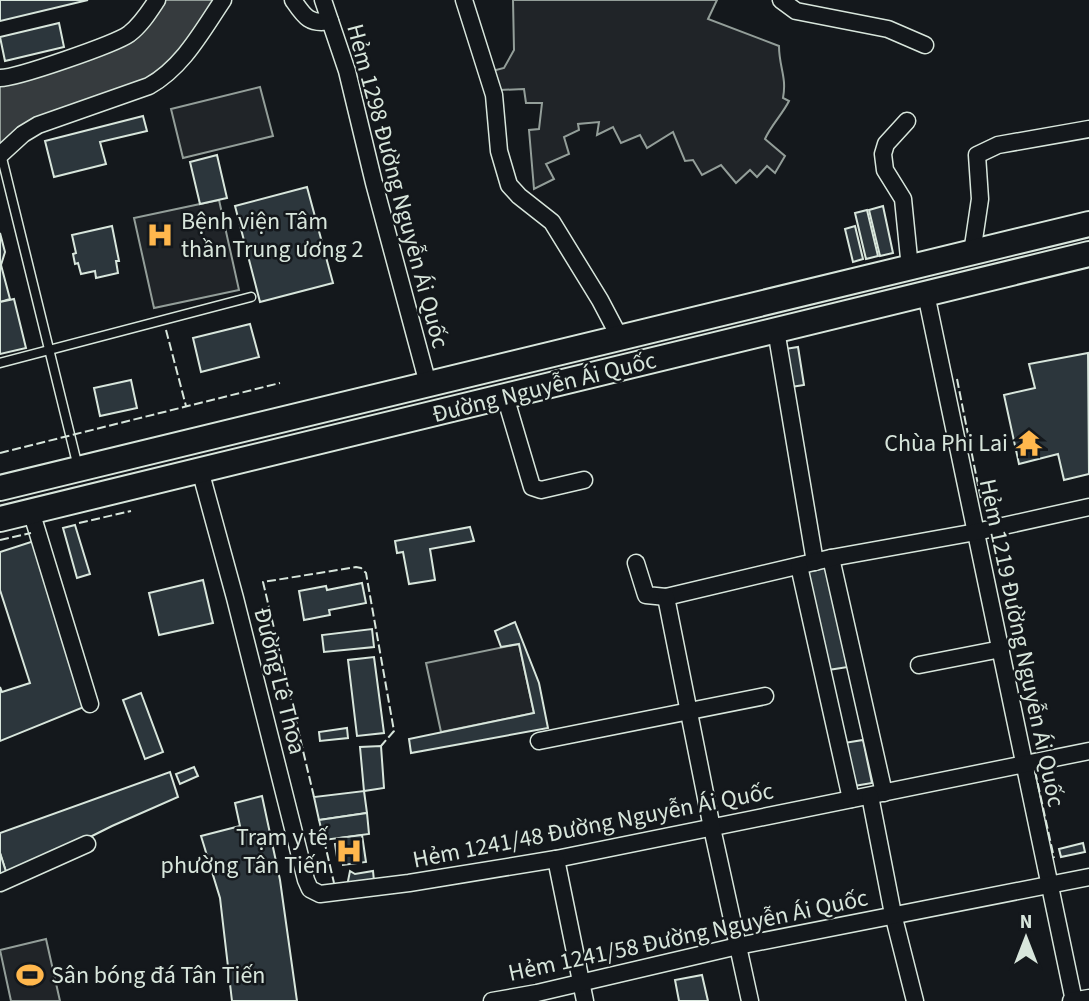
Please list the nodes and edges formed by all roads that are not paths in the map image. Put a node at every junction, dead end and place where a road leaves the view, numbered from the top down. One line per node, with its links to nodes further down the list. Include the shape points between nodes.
1 (157, 0): 9 (street, via 139,25 122,38)
2 (223, 0): 12 (street, via 180,63 165,77 38,125)
3 (293, 0): 7 (street, via 304,16 318,23)
4 (323, 0): 7 (street, Hẻm 1298 Đường Nguyễn Ái Quốc)
5 (464, 0): 20 (street, via 494,95 499,151 509,185 552,222)
6 (781, 0): 8 (street, via 796,11 888,29)
7 (330, 21): 23 (street, Hẻm 1298 Đường Nguyễn Ái Quốc)
8 (925, 45)
9 (0, 78)
10 (908, 121): 16 (street, via 886,144 883,154 885,170 903,199)
11 (1089, 130): 14 (street, via 998,145 977,155 980,199)
12 (0, 153): 21 (lane)
13 (1089, 224): 14 (main road, Đường Nguyễn Ái Quốc)
14 (972, 253): 16 (main road, Đường Nguyễn Ái Quốc)
15 (1089, 254): 17 (main road, Đường Nguyễn Ái Quốc)
16 (910, 268): 20 (main road, Đường Nguyễn Ái Quốc)
17 (926, 294): 19 (main road, Đường Nguyễn Ái Quốc); 33 (street, Hẻm 1219 Đường Nguyễn Ái Quốc)
18 (251, 297): 21 (lane)
19 (776, 330): 24 (main road, Đường Nguyễn Ái Quốc); 34 (street)
20 (620, 338): 23 (main road, Đường Nguyễn Ái Quốc)
21 (49, 350): 22 (lane); 26 (lane)
22 (0, 363)
23 (428, 384): 25 (main road, Đường Nguyễn Ái Quốc)
24 (505, 396): 27 (main road, Đường Nguyễn Ái Quốc); 28 (street, via 532,487 541,490)
25 (192, 442): 26 (main road, Đường Nguyễn Ái Quốc); 27 (main road)
26 (78, 469): 29 (main road, Đường Nguyễn Ái Quốc)
27 (200, 470): 31 (main road, Đường Nguyễn Ái Quốc); 53 (street, Đường Lê Thoa, via 306,880 314,892)
28 (584, 480)
29 (0, 488)
30 (1089, 506): 33 (street)
31 (31, 511): 32 (main road, Đường Nguyễn Ái Quốc); 40 (street)
32 (0, 519)
33 (976, 532): 34 (street); 37 (street, Hẻm 1219 Đường Nguyễn Ái Quốc)
34 (815, 562): 36 (street); 45 (street); 46 (street)
35 (636, 563): 36 (street, via 644,592)
36 (666, 597): 41 (street)
37 (1001, 649): 38 (street); 44 (street, Hẻm 1219 Đường Nguyễn Ái Quốc)
38 (919, 665)
39 (765, 696): 41 (street)
40 (90, 704)
41 (690, 711): 42 (street); 47 (street)
42 (539, 741)
43 (1089, 751): 44 (street, Hẻm 1241/48 Đường Nguyễn Ái Quốc)
44 (1025, 765): 45 (street, Hẻm 1241/48 Đường Nguyễn Ái Quốc); 52 (street, Hẻm 1219 Đường Nguyễn Ái Quốc)
45 (877, 794): 46 (street, Hẻm 1241/48 Đường Nguyễn Ái Quốc); 54 (street)
46 (851, 799): 47 (street, Hẻm 1241/48 Đường Nguyễn Ái Quốc)
47 (712, 828): 49 (street, Hẻm 1241/48 Đường Nguyễn Ái Quốc); 55 (street)
48 (87, 844): 51 (street)
49 (556, 859): 53 (street, Hẻm 1241/48 Đường Nguyễn Ái Quốc); 56 (street)
50 (1089, 877): 52 (street, Hẻm 1241/58 Đường Nguyễn Ái Quốc)
51 (0, 883)
52 (1049, 883): 54 (street, Hẻm 1241/58 Đường Nguyễn Ái Quốc); 62 (street, Hẻm 1219 Đường Nguyễn Ái Quốc)
53 (324, 895)
54 (893, 914): 55 (street, Hẻm 1241/58 Đường Nguyễn Ái Quốc); 61 (street)
55 (738, 946): 56 (street, Hẻm 1241/58 Đường Nguyễn Ái Quốc); 60 (street)
56 (581, 983): 58 (street, Hẻm 1241/58 Đường Nguyễn Ái Quốc); 59 (street)
57 (1089, 998): 62 (street)
58 (492, 1001)
59 (585, 1001)
60 (750, 1001)
61 (915, 1001)
62 (1073, 1001)

